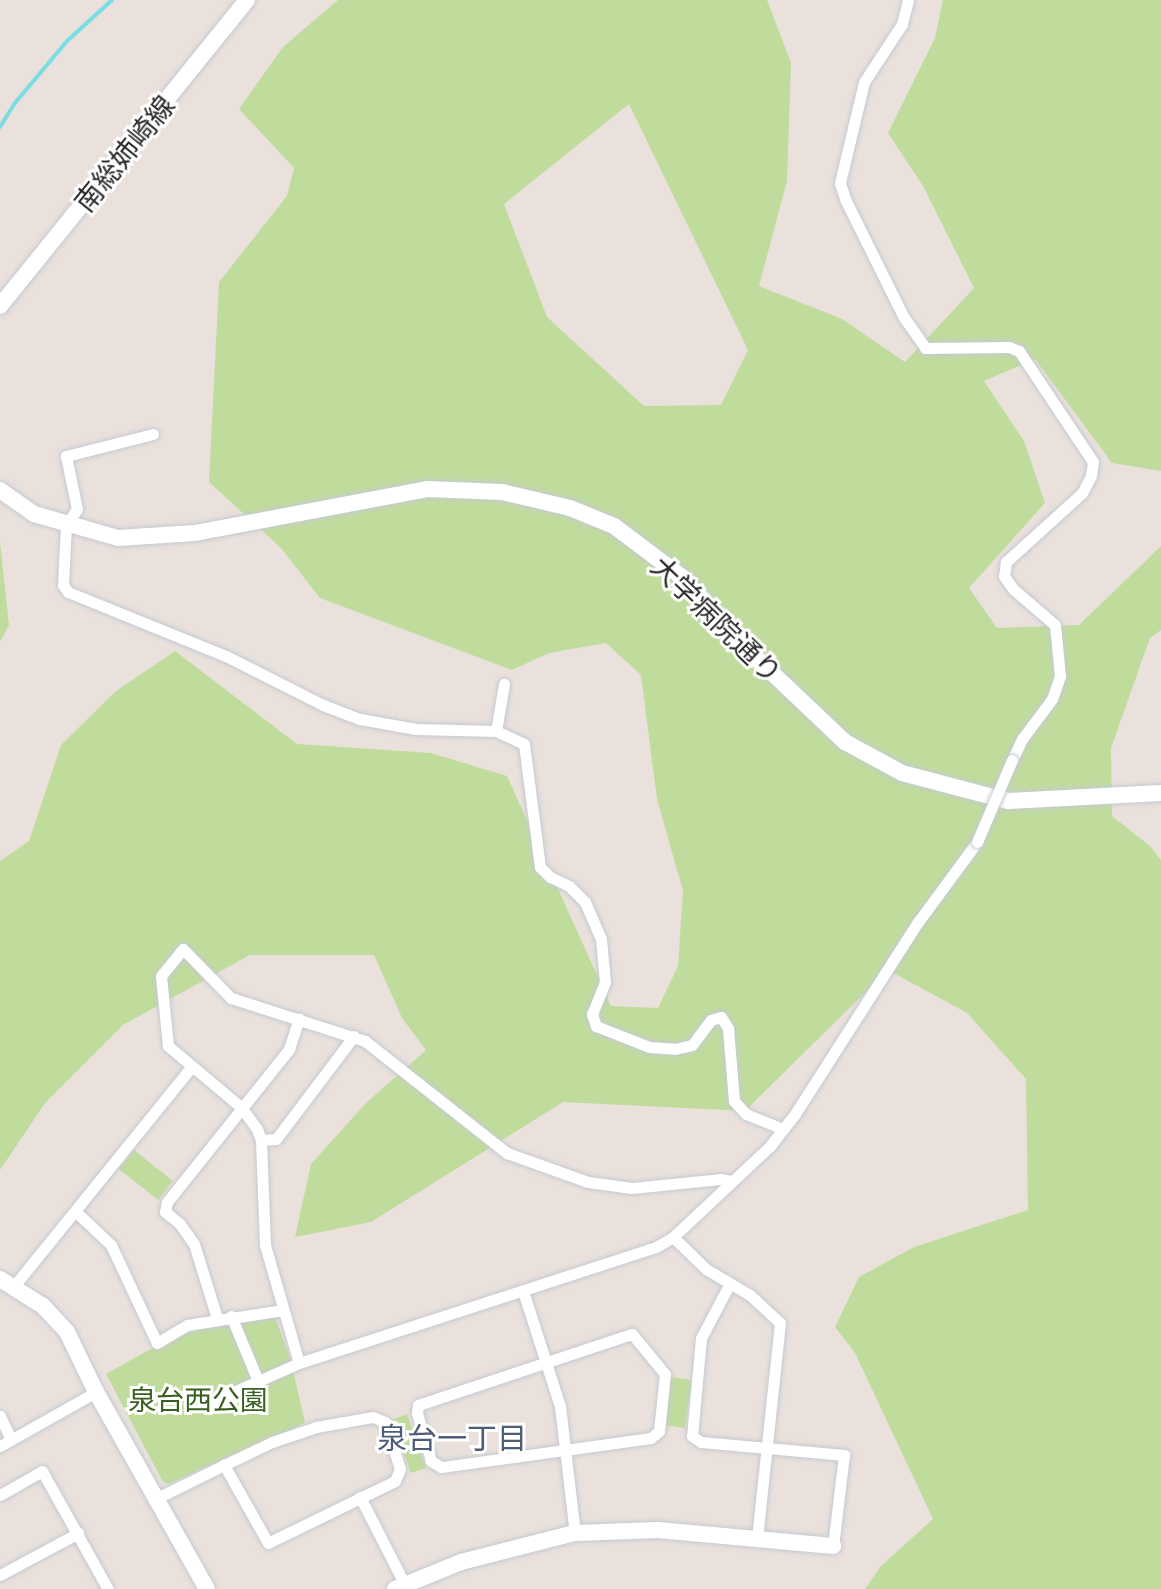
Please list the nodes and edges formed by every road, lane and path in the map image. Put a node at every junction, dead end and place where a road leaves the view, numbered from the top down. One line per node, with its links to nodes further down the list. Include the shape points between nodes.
1 (247, 0): 3 (street, 南総姉崎線)
2 (908, 0): 14 (street, bridge, via 902,24 864,82 840,183 846,201 925,348 1019,351 1093,462 1082,493 1006,562 1004,576 1013,589 1055,625 1060,676 1052,699 1022,739 977,842 918,922)
3 (0, 306)
4 (153, 434): 6 (street, via 66,456 77,509)
5 (0, 490): 6 (street, 大学病院通り, via 34,514)
6 (66, 525): 8 (street, via 63,585 75,597 226,656 360,719 416,729); 9 (street, 大学病院通り, via 118,538 195,533 427,489 502,492 570,508 614,526 682,577 749,651 845,742 902,773 1008,801)
7 (504, 684): 8 (street)
8 (496, 731): 14 (street, via 524,744 540,867 575,891 596,921 605,982 592,1014 596,1026 649,1047 675,1049 692,1045 711,1020 721,1017 728,1028 734,1101 746,1114)
9 (1161, 793)
10 (299, 1019): 11 (street); 12 (street, via 231,998 183,949 161,976 168,1046); 13 (street, via 289,1049)
11 (354, 1036): 15 (street, via 276,1139); 16 (street, via 492,1142 521,1158 588,1182 632,1188)
12 (192, 1066): 13 (street); 17 (street)
13 (242, 1108): 15 (street); 24 (street, via 167,1202 165,1212 194,1244)
14 (783, 1129): 16 (street)
15 (261, 1140): 22 (street, via 262,1226)
16 (732, 1181): 18 (street)
17 (75, 1211): 19 (street); 24 (street, via 111,1245 157,1343 187,1325)
18 (673, 1237): 20 (street); 21 (street)
19 (7, 1283): 28 (street, via 43,1306 67,1332)
20 (729, 1285): 33 (street, via 750,1295 780,1323); 33 (street, via 701,1338 692,1436 701,1442)
21 (523, 1291): 25 (street); 26 (street)
22 (283, 1310): 23 (street); 26 (street)
23 (231, 1316): 24 (street); 27 (street)
24 (217, 1318)
25 (547, 1361): 34 (street); 34 (street, via 632,1334 665,1374 659,1431 651,1438); 34 (street, via 418,1405 417,1413 431,1461 441,1467)
26 (299, 1363): 27 (street)
27 (258, 1381): 29 (street)
28 (96, 1392): 31 (street); 38 (street)
29 (213, 1401)
30 (0, 1416): 31 (street)
31 (11, 1440): 32 (street)
32 (0, 1446)
33 (767, 1448): 41 (street); 42 (street, via 844,1455)
34 (566, 1449): 40 (street)
35 (224, 1465): 37 (street, via 268,1543); 37 (street, via 316,1427 373,1417 385,1422 400,1469 395,1481); 38 (street)
36 (0, 1495): 39 (street, via 42,1471)
37 (360, 1497): 44 (street)
38 (157, 1498): 46 (street)
39 (78, 1533): 43 (street); 45 (street)
40 (575, 1533): 41 (street, via 658,1530); 44 (street, via 461,1562)
41 (757, 1537): 42 (street)
42 (833, 1546)
43 (0, 1575)
44 (400, 1587)
45 (108, 1589)
46 (207, 1589)

